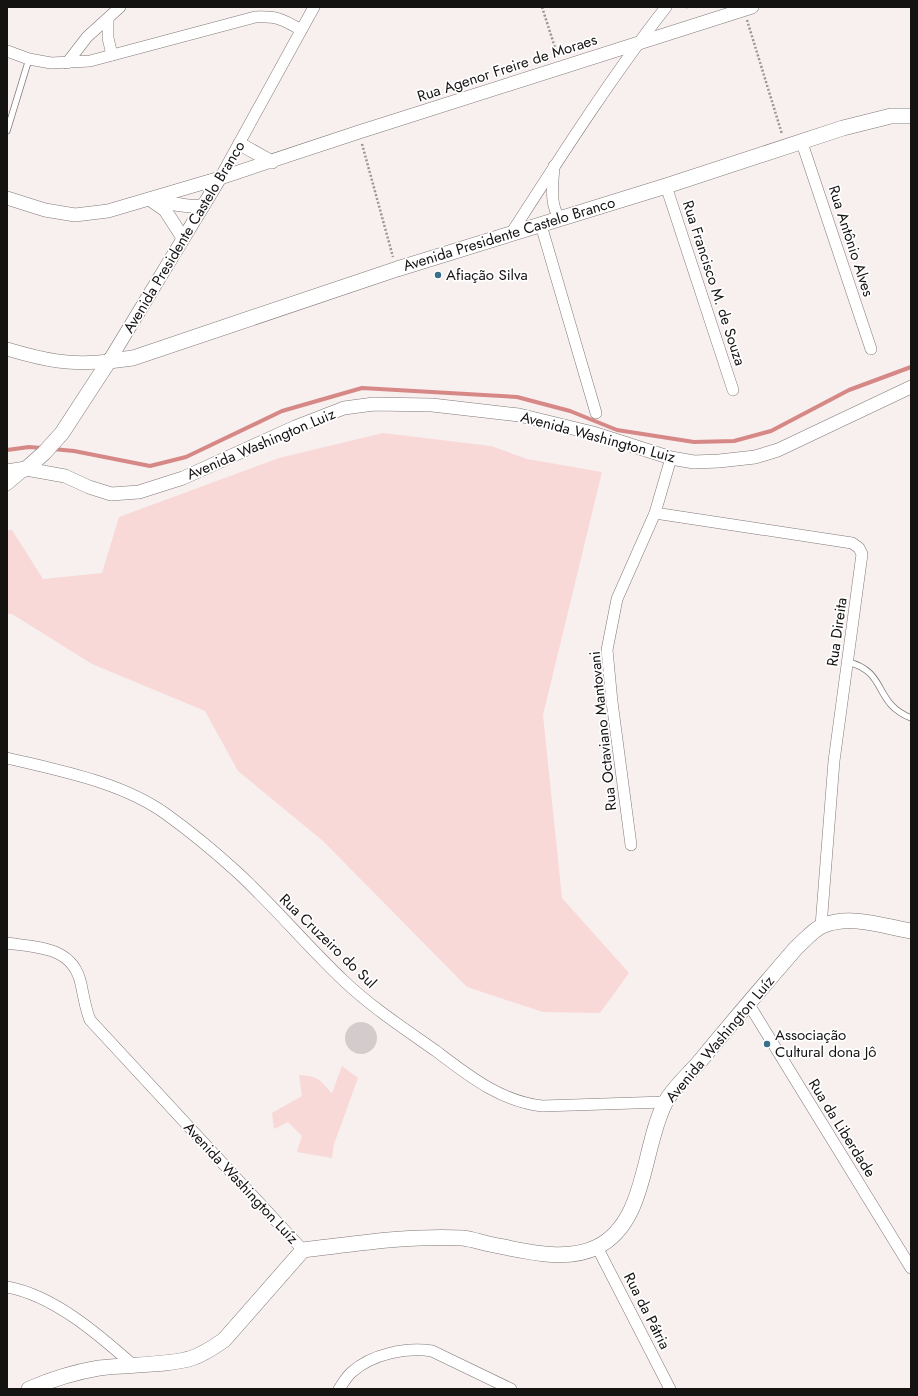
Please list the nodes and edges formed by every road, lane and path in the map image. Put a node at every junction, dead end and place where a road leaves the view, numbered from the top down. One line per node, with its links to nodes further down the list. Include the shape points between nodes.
1 (120, 7): 6 (street)
2 (314, 7): 7 (street, Avenida Presidente Castelo Branco)
3 (542, 7): 13 (path)
4 (666, 7): 8 (street)
5 (748, 8): 8 (street, Rua Agenor Freire de Moraes); 19 (path)
6 (108, 19): 10 (street, via 108,38); 12 (street, via 86,37)
7 (301, 30): 10 (street, via 271,16 254,17); 18 (street, Avenida Presidente Castelo Branco)
8 (639, 42): 13 (street, Rua Agenor Freire de Moraes); 21 (street)
9 (7, 51): 11 (street)
10 (112, 55): 12 (street, via 90,61)
11 (29, 59): 12 (street); 15 (lane)
12 (67, 63)
13 (562, 68): 16 (street, Rua Agenor Freire de Moraes)
14 (911, 116): 17 (main road, Avenida Presidente Castelo Branco, via 891,116 843,128)
15 (7, 131)
16 (359, 132): 20 (street, Rua Agenor Freire de Moraes); 31 (path)
17 (802, 143): 19 (main road, Avenida Presidente Castelo Branco); 33 (street, Rua Antônio Alves)
18 (240, 144): 20 (street); 22 (street, Avenida Presidente Castelo Branco)
19 (786, 148): 23 (main road, Avenida Presidente Castelo Branco)
20 (272, 162): 22 (street, Rua Agenor Freire de Moraes)
21 (554, 166): 27 (street, via 553,200); 29 (street)
22 (220, 178): 25 (street, Rua Agenor Freire de Moraes); 26 (street, Avenida Presidente Castelo Branco)
23 (666, 186): 27 (main road, Avenida Presidente Castelo Branco); 36 (street, Rua Francisco M. de Souza)
24 (7, 198): 25 (street, Rua Agenor Freire de Moraes, via 75,216)
25 (148, 201): 26 (street, via 168,202 187,207); 30 (street, via 165,210)
26 (203, 206): 30 (street, Avenida Presidente Castelo Branco)
27 (560, 219): 28 (main road, Avenida Presidente Castelo Branco)
28 (541, 225): 29 (main road, Avenida Presidente Castelo Branco); 37 (street)
29 (512, 232): 31 (main road, Avenida Presidente Castelo Branco)
30 (183, 238): 34 (street, Avenida Presidente Castelo Branco)
31 (397, 269): 34 (main road, Avenida Presidente Castelo Branco, via 139,356)
32 (7, 349): 34 (street, Avenida Presidente Castelo Branco, via 52,362 89,364)
33 (871, 349)
34 (109, 361): 39 (main road, via 62,433)
35 (911, 387): 38 (street, Avenida Washington Luiz, via 778,450 754,457 694,462)
36 (734, 390)
37 (596, 413)
38 (671, 458): 39 (street, Avenida Washington Luiz, via 519,415 432,405 374,404 344,408 182,478 139,492 111,494 66,476); 42 (street, Rua Octaviano Mantovani)
39 (26, 469): 40 (main road); 41 (street)
40 (7, 472)
41 (7, 485)
42 (656, 513): 43 (street, Rua Direita, via 852,543 859,548 862,561); 46 (street, Rua Octaviano Mantovani, via 617,599 607,650)
43 (848, 662): 44 (lane, via 868,669 892,707); 47 (street, Rua Direita, via 834,761)
44 (911, 718)
45 (7, 758): 51 (street, Rua Cruzeiro do Sul, via 74,775 131,794 165,813 237,872 344,981 467,1074 502,1096 525,1104 542,1106)
46 (631, 845)
47 (821, 926): 48 (main road, Avenida Washington Luíz, via 841,921 863,922); 50 (main road, Avenida Washington Luíz, via 796,948)
48 (911, 931)
49 (7, 943): 53 (street, Avenida Washington Luíz, via 54,951 67,958 76,969 90,1020)
50 (748, 1003): 51 (main road, Avenida Washington Luíz); 54 (street, Rua da Liberdade)
51 (665, 1102): 52 (main road, Avenida Washington Luíz, via 629,1215 618,1232)
52 (597, 1247): 53 (main road, Avenida Washington Luíz, via 559,1254 464,1238 429,1238); 60 (street, Rua da Pátria)
53 (303, 1250): 56 (main road, via 224,1340 209,1350 192,1358)
54 (911, 1268)
55 (7, 1287): 56 (street, via 22,1289 83,1324)
56 (132, 1364): 57 (main road, via 96,1369)
57 (29, 1389)
58 (339, 1389): 59 (street, via 351,1372 364,1363 383,1356 420,1349 432,1351)
59 (511, 1389)
60 (670, 1389)

